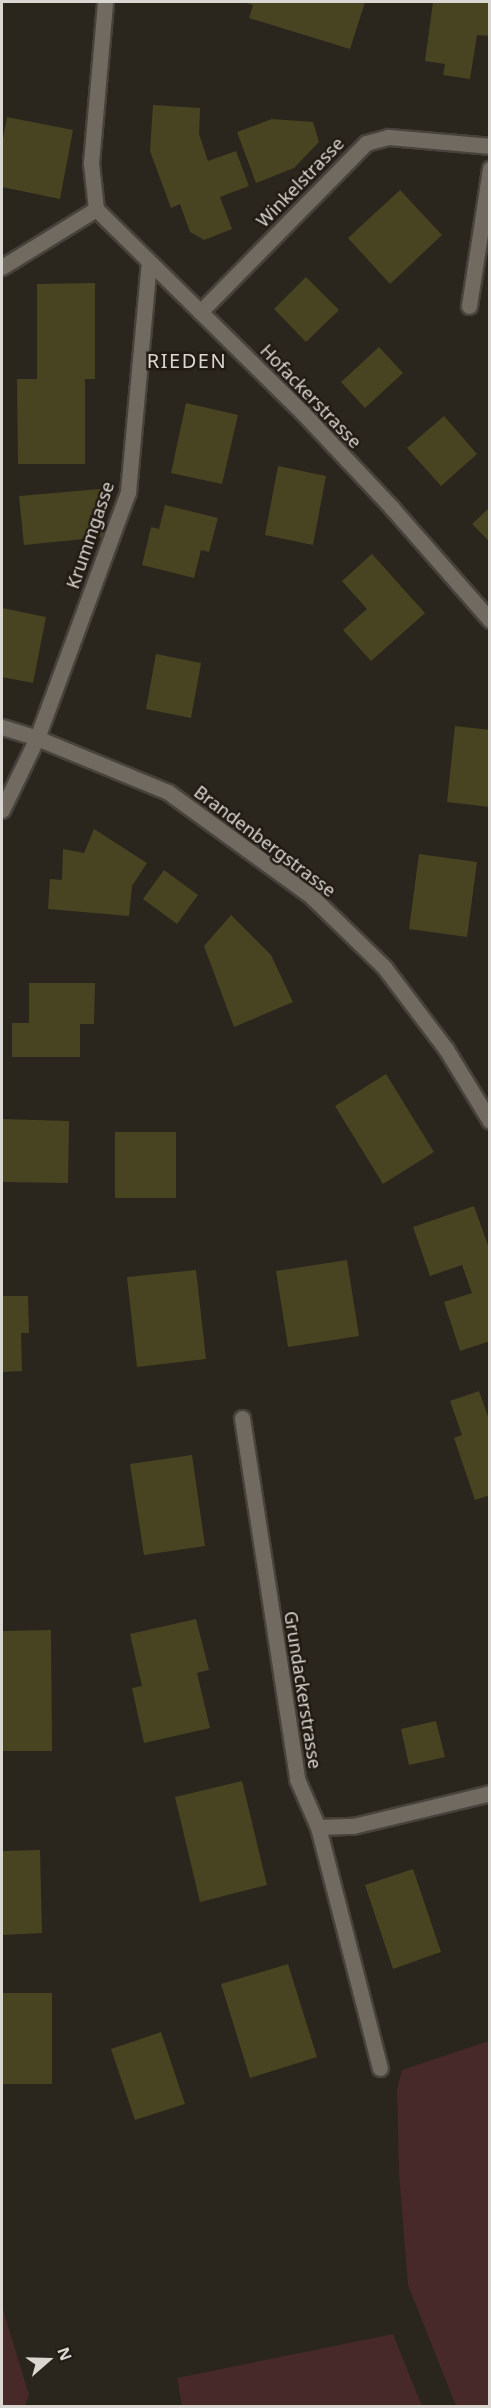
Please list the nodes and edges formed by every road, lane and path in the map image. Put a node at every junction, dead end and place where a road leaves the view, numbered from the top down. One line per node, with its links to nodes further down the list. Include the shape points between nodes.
1 (105, 2): 4 (street, via 91,163)
2 (489, 146): 8 (street, Winkelstrasse, via 388,137 366,143)
3 (489, 169): 7 (street)
4 (96, 208): 5 (street, Hofackerstrasse); 6 (street)
5 (149, 263): 8 (street, Hofackerstrasse); 11 (street, Krummgasse, via 128,492)
6 (2, 267)
7 (469, 306)
8 (200, 312): 9 (street, Hofackerstrasse, via 302,412)
9 (489, 620)
10 (2, 727): 11 (street, Brandenbergstrasse)
11 (37, 738): 12 (street, Krummgasse); 13 (street, Brandenbergstrasse, via 168,792 311,896 384,968 446,1049)
12 (2, 810)
13 (489, 1121)
14 (242, 1418): 16 (street, Grundackerstrasse, via 297,1779)
15 (489, 1793): 16 (street, via 353,1826)
16 (318, 1827): 17 (street, Grundackerstrasse)
17 (380, 2068)

